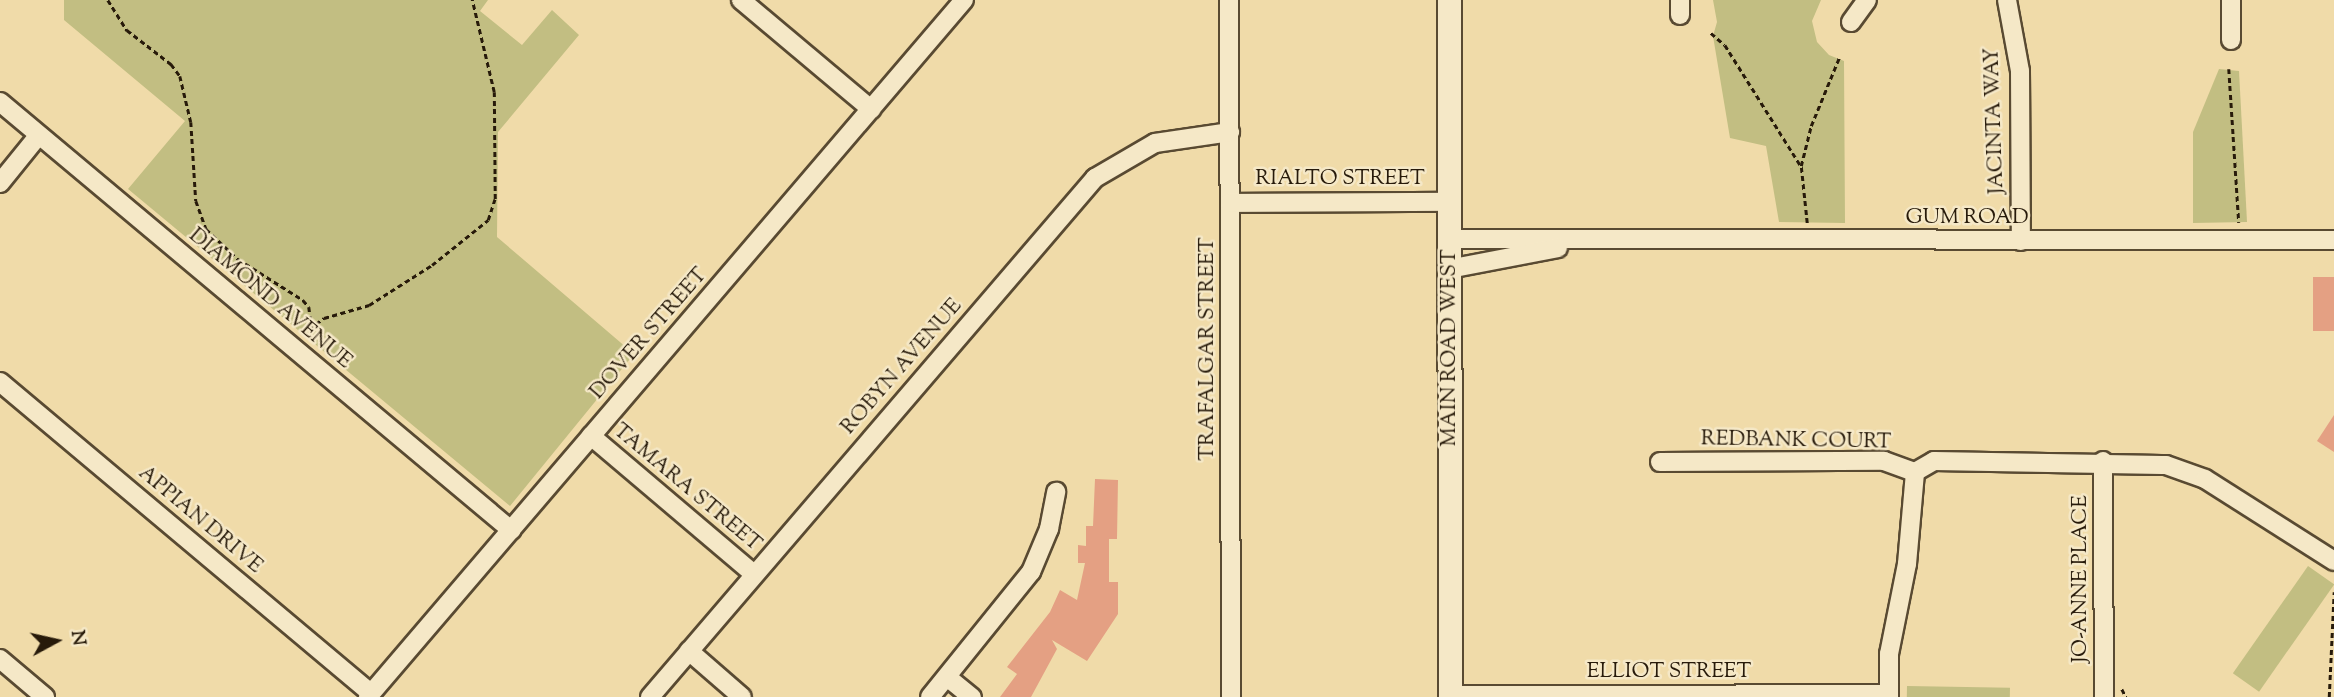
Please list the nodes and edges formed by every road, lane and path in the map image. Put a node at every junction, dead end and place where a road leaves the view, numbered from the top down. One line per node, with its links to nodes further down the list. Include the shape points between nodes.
1 (108, 0): 30 (path, via 127,30 180,76 190,115 196,201 206,229 239,259 303,300)
2 (472, 0): 30 (path, via 494,92 495,199 488,220 460,245 369,305)
3 (741, 0): 16 (street)
4 (964, 0): 16 (street, DOVER STREET)
5 (1229, 0): 17 (street, TRAFALGAR STREET)
6 (1449, 0): 21 (street, MAIN ROAD WEST)
7 (1867, 0): 10 (street)
8 (2007, 0): 26 (street, JACINTA WAY, via 2020,71)
9 (2231, 0): 12 (street)
10 (1851, 22)
11 (1712, 33): 19 (path, via 1725,45)
12 (2231, 40)
13 (1839, 58): 19 (path, via 1811,126)
14 (2229, 69): 27 (path)
15 (0, 102): 18 (street, DIAMOND AVENUE)
16 (871, 108): 33 (street, DOVER STREET)
17 (1230, 132): 22 (street, TRAFALGAR STREET); 40 (street, ROBYN AVENUE, via 1154,143 1095,178)
18 (38, 136): 20 (street); 31 (street, DIAMOND AVENUE)
19 (1801, 166): 23 (path)
20 (0, 183)
21 (1449, 202): 22 (street, RIALTO STREET); 24 (street, MAIN ROAD WEST)
22 (1230, 203): 54 (street, TRAFALGAR STREET)
23 (1808, 225)
24 (1449, 239): 28 (street, GUM ROAD); 29 (street, MAIN ROAD WEST)
25 (2334, 240): 27 (street, GUM ROAD)
26 (2021, 241): 27 (street, GUM ROAD); 28 (street, GUM ROAD)
27 (2241, 241)
28 (1600, 242): 29 (street, GUM ROAD)
29 (1449, 269): 47 (street, MAIN ROAD WEST)
30 (312, 324): 31 (path)
31 (291, 348): 38 (street, DIAMOND AVENUE)
32 (0, 382): 46 (street, APPIAN DRIVE)
33 (591, 436): 38 (street, DOVER STREET); 40 (street, TAMARA STREET)
34 (2103, 461): 36 (street, REDBANK COURT, via 1934,461); 39 (street, REDBANK COURT, via 2166,465 2205,479); 55 (street, JO-ANNE PLACE)
35 (1660, 462): 36 (street, REDBANK COURT, via 1884,461)
36 (1915, 472): 48 (street, via 1907,564 1889,654)
37 (1056, 492): 45 (street, via 1049,529 1031,572)
38 (510, 530): 46 (street, DOVER STREET)
39 (2334, 561)
40 (754, 574): 42 (street, ROBYN AVENUE)
41 (2334, 592): 57 (path)
42 (689, 651): 50 (street, ROBYN AVENUE); 51 (street)
43 (0, 659): 49 (street)
44 (2121, 676): 56 (path)
45 (947, 677): 52 (street); 53 (street)
46 (369, 695)
47 (1450, 696): 48 (street, ELLIOT STREET)
48 (1888, 696)
49 (45, 697)
50 (649, 697)
51 (742, 697)
52 (930, 697)
53 (972, 697)
54 (1231, 697)
55 (2104, 697)
56 (2126, 697)
57 (2329, 697)

